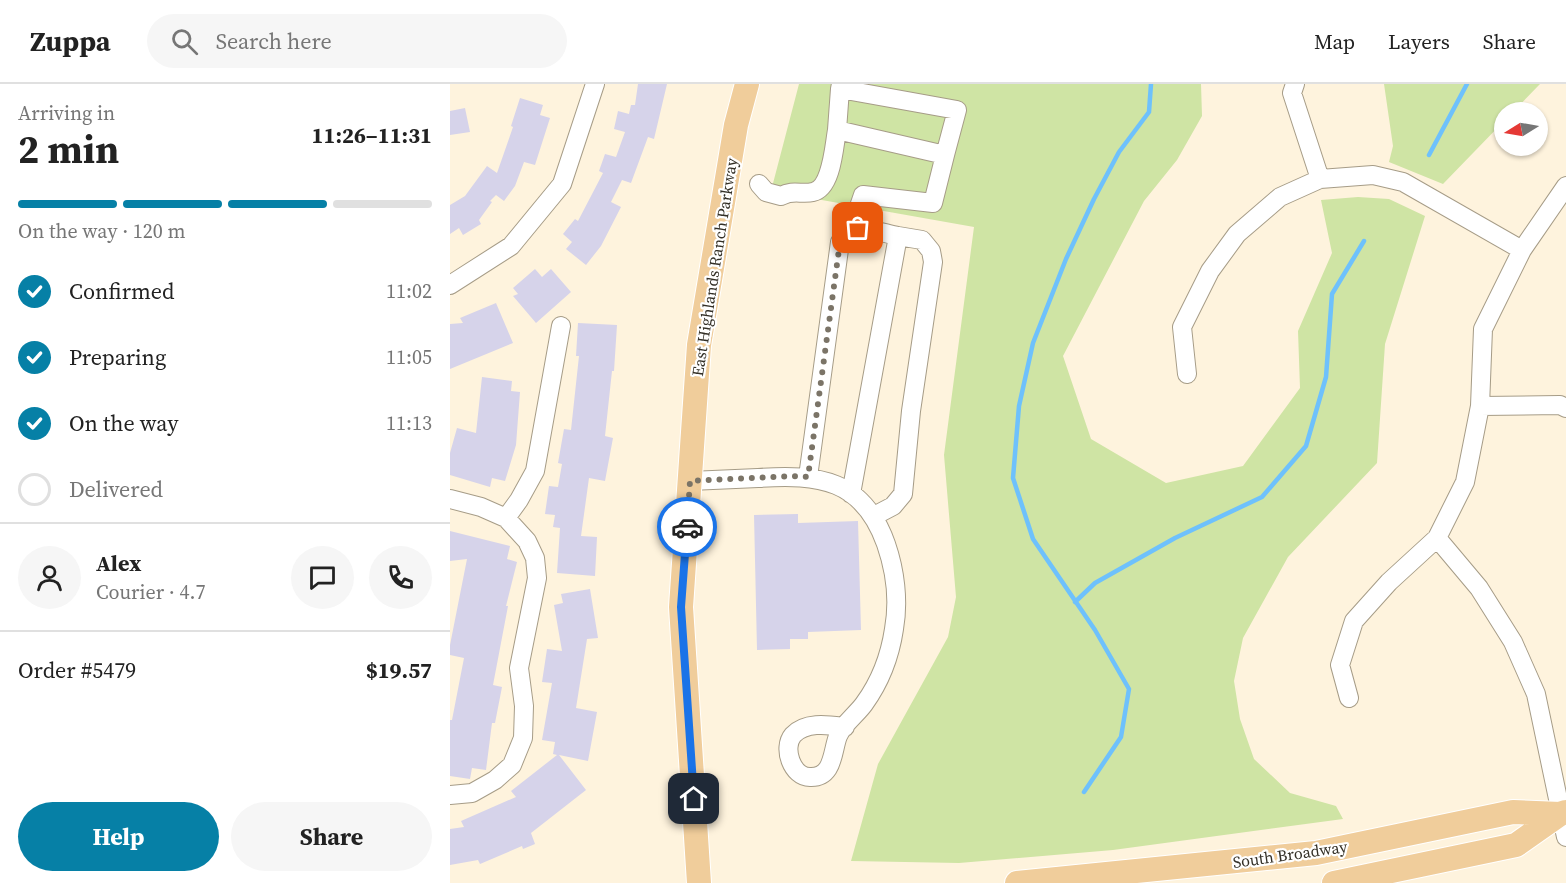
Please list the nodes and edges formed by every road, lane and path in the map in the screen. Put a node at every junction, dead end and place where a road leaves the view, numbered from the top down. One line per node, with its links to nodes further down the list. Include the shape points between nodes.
1 (595, 84): 13 (street, via 562,184 511,246)
2 (747, 84): 7 (main road, East Highlands Ranch Parkway)
3 (1295, 84): 8 (street, via 1292,93)
4 (841, 86): 5 (street); 6 (street, via 957,111)
5 (837, 130): 6 (street); 7 (street, via 828,179 813,192 781,196 766,192 759,184)
6 (945, 155): 10 (street, via 933,203 863,195)
7 (727, 179): 19 (main road, East Highlands Ranch Parkway, via 699,345)
8 (1320, 179): 12 (street, via 1373,175 1402,182); 15 (street, via 1280,197 1238,234 1210,272 1182,327)
9 (1566, 186): 12 (street)
10 (851, 230): 11 (street); 18 (street, via 840,242)
11 (898, 236): 20 (street); 22 (street, via 922,240 931,251 933,262 903,494 893,506)
12 (1522, 250): 16 (street, via 1483,329)
13 (450, 285)
14 (561, 326): 23 (street, via 535,471)
15 (1187, 374)
16 (1480, 406): 17 (street); 24 (street, via 1465,482)
17 (1566, 408)
18 (808, 477): 19 (street); 20 (street, via 822,479)
19 (690, 481): 32 (main road, East Highlands Ranch Parkway, via 681,607)
20 (851, 494): 22 (street)
21 (450, 499): 23 (street)
22 (874, 516): 26 (street, via 892,562 895,626 880,677)
23 (506, 518): 27 (street, via 527,541 535,558 537,578 519,668 523,738 512,765 495,780 472,793)
24 (1437, 538): 25 (street, via 1354,621 1341,665); 28 (street, via 1479,588 1513,642 1536,694)
25 (1349, 698)
26 (845, 727)
27 (450, 795)
28 (1563, 813): 29 (street); 30 (main road, South Broadway, via 1513,812 1316,853); 31 (main road, South Broadway, via 1516,845)
29 (1566, 837)
30 (1139, 878): 33 (main road, South Broadway)
31 (1342, 882)
32 (699, 883)
33 (1017, 883)

